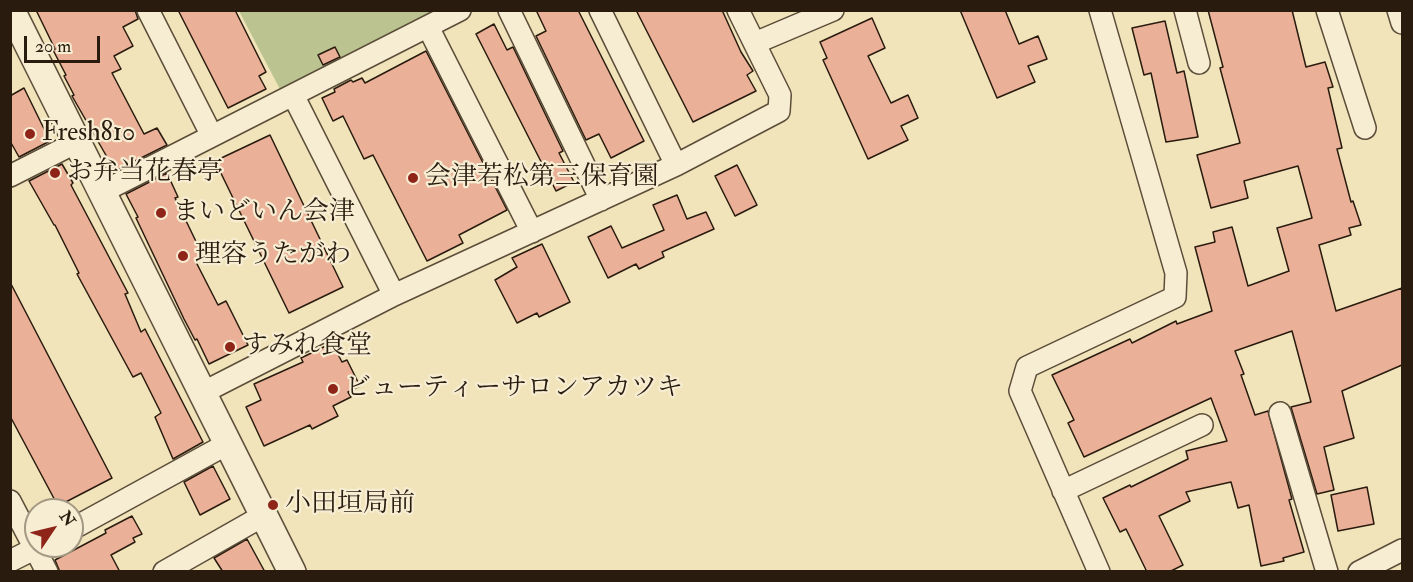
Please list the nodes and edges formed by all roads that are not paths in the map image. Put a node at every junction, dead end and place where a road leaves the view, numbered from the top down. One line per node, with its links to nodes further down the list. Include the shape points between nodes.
1 (11, 10): 20 (street)
2 (148, 10): 19 (street)
3 (460, 10): 14 (street)
4 (509, 10): 24 (street)
5 (600, 10): 21 (street)
6 (738, 10): 15 (street)
7 (833, 10): 12 (street)
8 (1100, 10): 31 (street, via 1176,273 1175,297 1027,367 1020,391)
9 (1185, 10): 16 (street)
10 (1328, 10): 18 (street)
11 (1398, 10): 13 (street)
12 (807, 16): 15 (street)
13 (1402, 23)
14 (428, 27): 17 (street); 25 (street)
15 (755, 43): 21 (street, via 780,95 779,111)
16 (1199, 63)
17 (293, 95): 19 (street); 26 (street)
18 (1365, 128)
19 (212, 136): 23 (street)
20 (77, 142): 22 (street); 23 (street)
21 (676, 165): 24 (street)
22 (10, 176)
23 (102, 192): 27 (street)
24 (601, 200): 25 (street)
25 (532, 232): 26 (street)
26 (394, 295): 27 (street)
27 (204, 392): 30 (street)
28 (1280, 412): 42 (street)
29 (1202, 425): 31 (street)
30 (229, 443): 33 (street); 34 (street)
31 (1063, 491): 41 (street)
32 (10, 501): 35 (street)
33 (266, 519): 39 (street, via 252,522); 40 (street)
34 (84, 522)
35 (24, 524)
36 (1402, 550): 43 (street)
37 (24, 554): 38 (street)
38 (10, 561)
39 (164, 572)
40 (292, 572)
41 (1099, 572)
42 (1327, 572)
43 (1359, 572)

